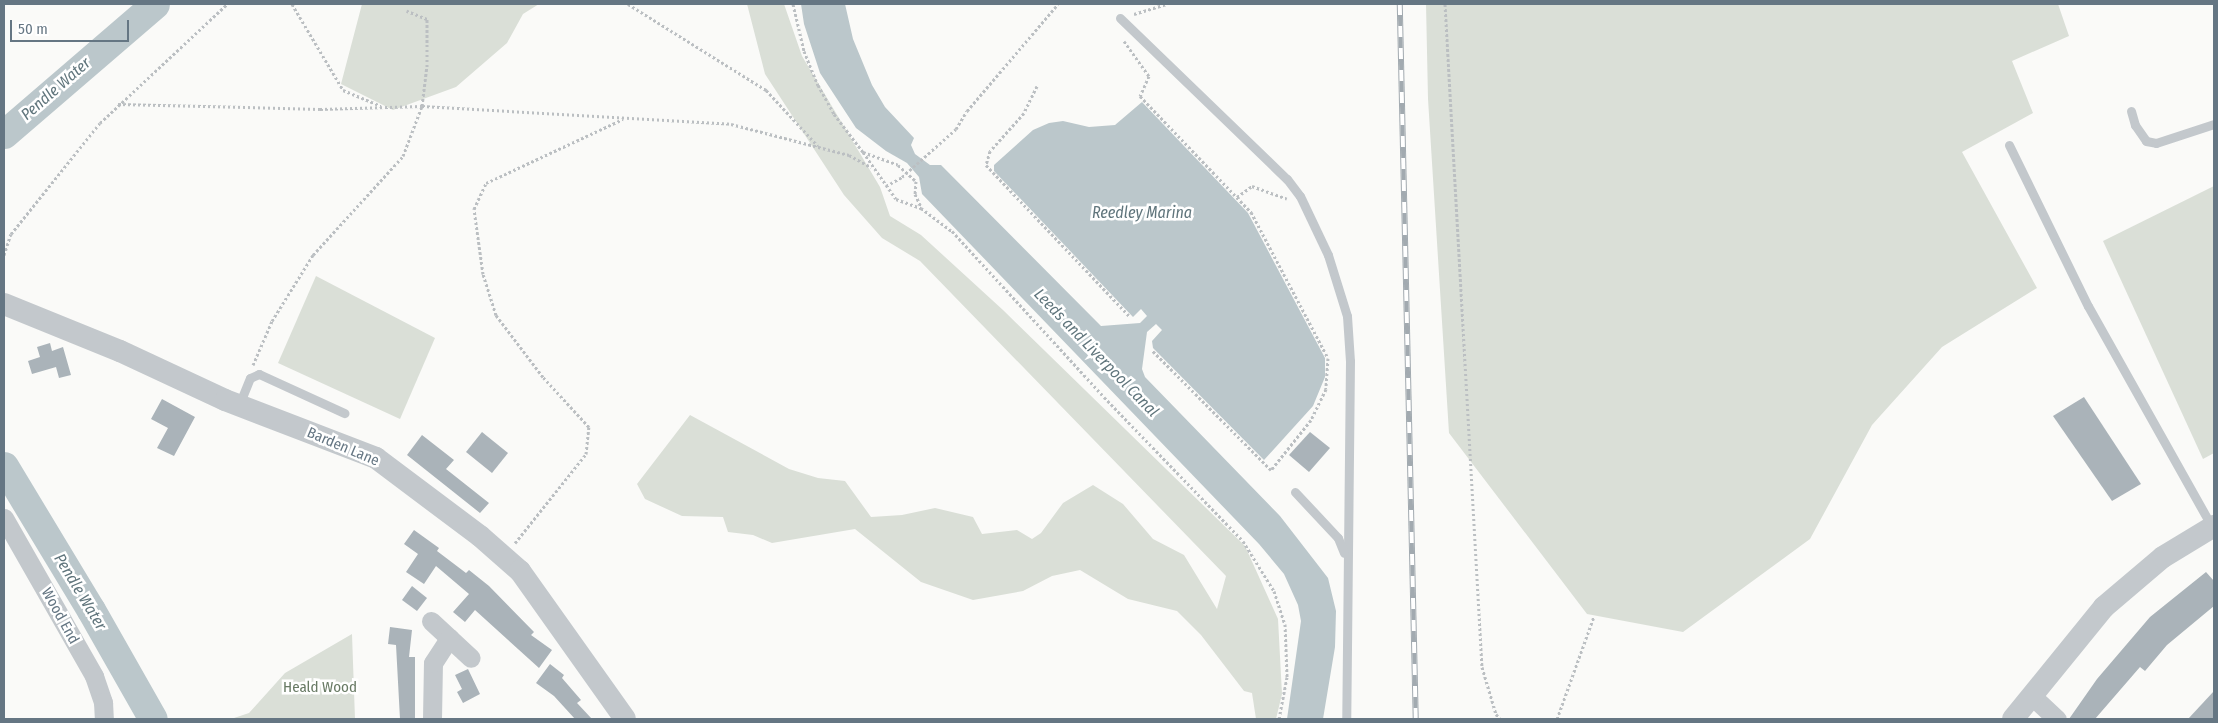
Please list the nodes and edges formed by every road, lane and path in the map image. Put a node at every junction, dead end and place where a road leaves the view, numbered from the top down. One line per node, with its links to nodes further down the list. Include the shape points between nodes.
1 (227, 4): 13 (path)
2 (292, 4): 15 (path, via 343,90)
3 (628, 4): 20 (path, via 766,90)
4 (793, 4): 21 (path, via 795,21 818,85)
5 (1058, 4): 23 (path, via 967,111 956,129 902,177)
6 (1167, 4): 9 (path)
7 (1445, 4): 49 (path, via 1482,667)
8 (407, 11): 14 (path, via 427,19 427,67)
9 (1134, 14)
10 (1120, 18): 25 (lane, via 1262,152 1287,179)
11 (1122, 38): 24 (path, via 1149,76 1140,96)
12 (1037, 86): 29 (path, via 1024,113 990,151 986,165)
13 (118, 104): 15 (path); 27 (path, via 11,234)
14 (422, 106): 15 (path); 17 (path); 31 (path, via 403,156 313,255 292,287 255,354)
15 (384, 107)
16 (2131, 111): 18 (lane, via 2135,125 2146,141 2156,143)
17 (624, 118): 20 (path, via 731,124); 38 (path, via 486,183 474,209 483,274 496,315 543,377 589,427 586,454)
18 (2214, 124)
19 (2009, 145): 36 (lane, via 2088,306)
20 (818, 147): 22 (path, via 849,155)
21 (862, 152): 22 (path); 26 (path, via 898,165 916,181 915,194)
22 (871, 167): 23 (path)
23 (886, 186): 26 (path, via 896,199)
24 (1237, 198): 25 (path, via 1252,186); 30 (path, via 1251,212 1328,358 1326,389 1320,405 1271,470)
25 (1305, 206): 37 (lane, via 1328,255 1347,316 1350,361)
26 (921, 208): 47 (path, via 952,231 1104,397 1243,541 1274,591 1285,624 1287,677)
27 (4, 255)
28 (4, 304): 32 (street, Barden Lane, via 120,351)
29 (1130, 317)
30 (1152, 350)
31 (250, 378): 32 (lane); 33 (lane, via 259,374 268,377)
32 (239, 405): 38 (street, Barden Lane, via 376,458)
33 (344, 413)
34 (1295, 492): 37 (lane, via 1338,538)
35 (4, 518): 44 (street, Wood End, via 94,676 103,702)
36 (2213, 527): 43 (street, via 2163,557 2104,607)
37 (1345, 555): 48 (lane)
38 (504, 556): 46 (street, Barden Lane, via 520,571)
39 (1594, 616): 50 (path)
40 (430, 621): 41 (street)
41 (449, 638): 42 (street); 45 (street, via 433,663)
42 (471, 658)
43 (2032, 696): 51 (street); 52 (street)
44 (104, 719)
45 (432, 719)
46 (624, 719)
47 (1279, 719)
48 (1346, 719)
49 (1500, 719)
50 (1557, 719)
51 (2013, 719)
52 (2057, 719)

